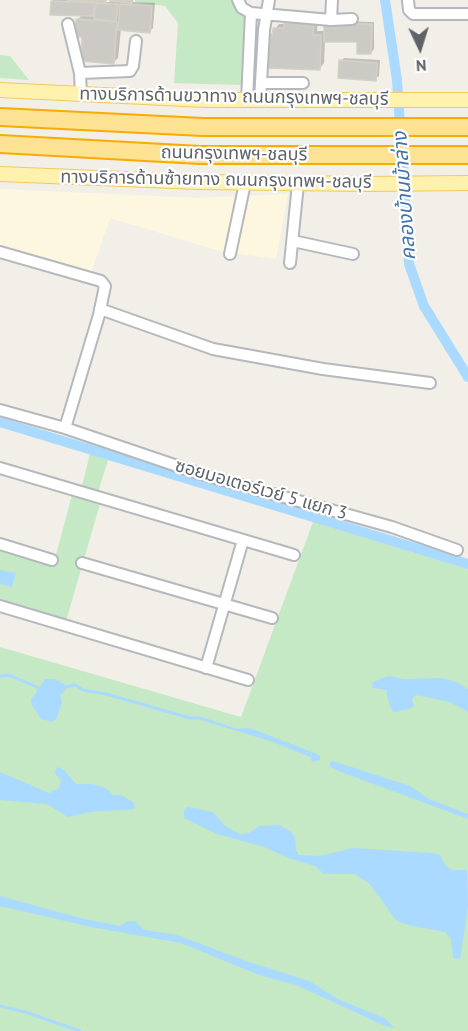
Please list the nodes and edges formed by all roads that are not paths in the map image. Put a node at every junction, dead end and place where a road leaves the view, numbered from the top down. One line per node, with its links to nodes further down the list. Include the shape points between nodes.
1 (238, 0): 5 (street)
2 (269, 0): 7 (street)
3 (332, 0): 9 (street)
4 (408, 0): 6 (street, via 413,14)
5 (251, 14): 7 (street); 17 (street)
6 (468, 14)
7 (266, 15): 9 (street); 13 (street)
8 (352, 19): 9 (street)
9 (331, 20)
10 (68, 24): 12 (street)
11 (136, 41): 12 (street, via 130,71)
12 (80, 73): 16 (street)
13 (261, 83): 14 (street); 17 (street)
14 (303, 83)
15 (0, 90): 16 (main road, ทางบริการด้านขวาทาง ถนนกรุงเทพฯ-ชลบุรี)
16 (81, 95): 17 (main road, ทางบริการด้านขวาทาง ถนนกรุงเทพฯ-ชลบุรี)
17 (254, 100): 18 (main road, ทางบริการด้านขวาทาง ถนนกรุงเทพฯ-ชลบุรี)
18 (468, 100)
19 (0, 117): 20 (highway, ถนนกรุงเทพฯ-ชลบุรี, via 203,127)
20 (468, 127)
21 (0, 144): 22 (highway, ถนนกรุงเทพฯ-ชลบุรี, via 200,155)
22 (468, 155)
23 (0, 174): 24 (main road, ทางบริการด้านซ้ายทาง ถนนกรุงเทพฯ-ชลบุรี)
24 (245, 183): 25 (main road, ทางบริการด้านซ้ายทาง ถนนกรุงเทพฯ-ชลบุรี); 29 (street)
25 (298, 183): 26 (main road, ทางบริการด้านซ้ายทาง ถนนกรุงเทพฯ-ชลบุรี); 27 (street)
26 (468, 183)
27 (292, 241): 30 (street); 31 (street)
28 (0, 252): 32 (street, via 101,281 105,289)
29 (230, 254)
30 (353, 254)
31 (290, 263)
32 (100, 309): 33 (street, via 213,349); 35 (street)
33 (430, 383)
34 (0, 410): 35 (street, ซอยมอเตอร์เวย์ 5 แยก 3)
35 (65, 428): 39 (street, ซอยมอเตอร์เวย์ 5 แยก 3, via 198,473 392,526)
36 (0, 468): 37 (street)
37 (243, 540): 40 (street); 43 (street)
38 (0, 544): 41 (street)
39 (457, 550)
40 (294, 555)
41 (52, 560)
42 (82, 563): 43 (street)
43 (224, 605): 45 (street); 46 (street)
44 (0, 606): 46 (street)
45 (272, 618)
46 (206, 668): 47 (street)
47 (248, 680)

